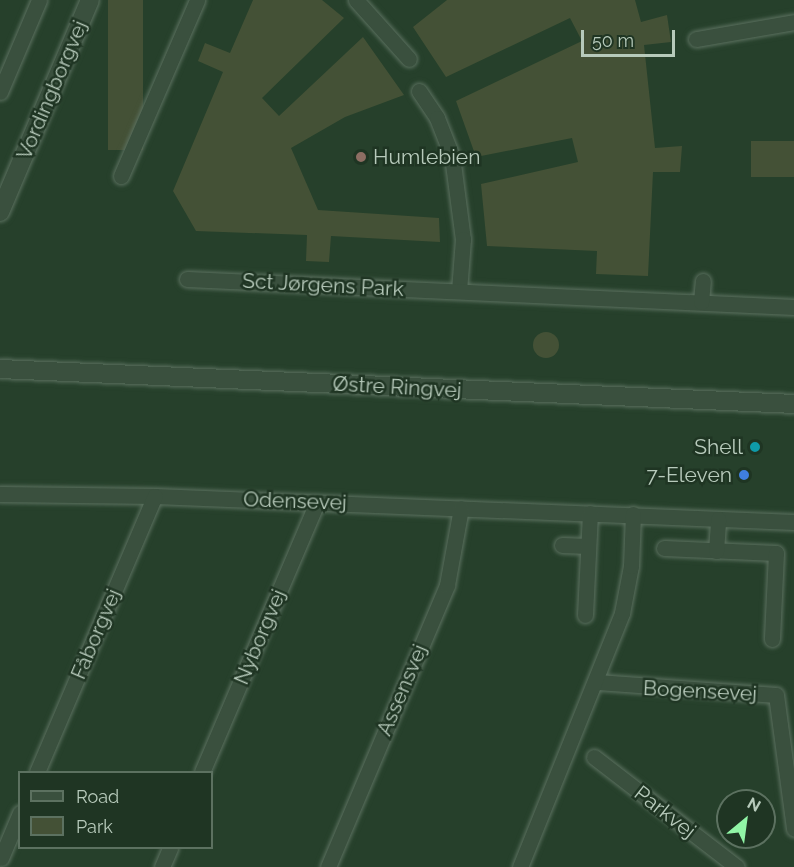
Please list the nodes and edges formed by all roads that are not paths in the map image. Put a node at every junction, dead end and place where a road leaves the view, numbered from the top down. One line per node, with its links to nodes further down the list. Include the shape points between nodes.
1 (90, 0): 11 (street, Vordingborgvej)
2 (197, 0): 10 (street)
3 (356, 0): 7 (street)
4 (35, 1): 9 (street)
5 (794, 22): 6 (street)
6 (696, 39)
7 (409, 59)
8 (419, 91): 14 (street, via 437,118 452,156 463,239)
9 (0, 93)
10 (121, 176)
11 (0, 212)
12 (187, 279): 14 (street, Sct Jørgens Park)
13 (703, 281): 15 (street)
14 (459, 291): 15 (street, Sct Jørgens Park)
15 (701, 302): 16 (street, Sct Jørgens Park)
16 (794, 307)
17 (0, 369): 18 (street, Østre Ringvej)
18 (794, 405)
19 (0, 494): 20 (street, Odensevej)
20 (155, 496): 21 (street, Odensevej); 35 (street, Fåborgvej)
21 (317, 502): 22 (street, Odensevej); 36 (street, Nyborgvej)
22 (461, 508): 23 (street, Odensevej); 42 (street, Assensvej, via 447,585)
23 (590, 513): 24 (street, Odensevej); 28 (street)
24 (633, 514): 25 (street, Odensevej); 33 (street, via 631,566 622,613)
25 (718, 519): 26 (street, Odensevej); 30 (street)
26 (794, 522)
27 (562, 545): 28 (street)
28 (588, 546): 31 (street)
29 (664, 548): 30 (street)
30 (716, 551): 32 (street, via 776,554)
31 (585, 615)
32 (772, 639)
33 (598, 682): 38 (street, Bogensevej, via 776,695); 43 (street)
34 (594, 757): 44 (street, Parkvej)
35 (37, 771)
36 (202, 771)
37 (18, 818): 40 (street)
38 (794, 829)
39 (170, 849): 41 (street)
40 (1, 858)
41 (162, 867)
42 (328, 867)
43 (520, 867)
44 (737, 867)

